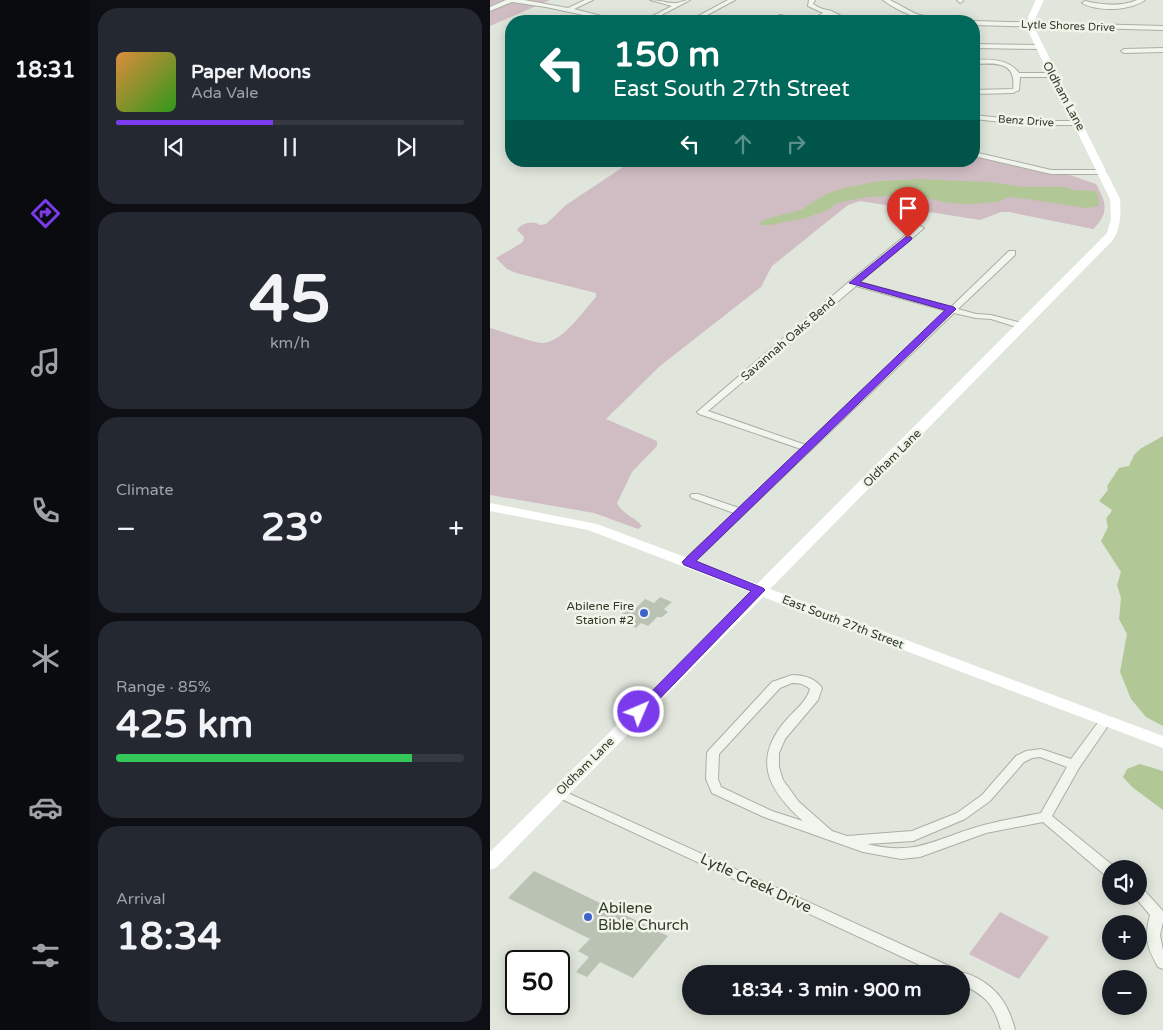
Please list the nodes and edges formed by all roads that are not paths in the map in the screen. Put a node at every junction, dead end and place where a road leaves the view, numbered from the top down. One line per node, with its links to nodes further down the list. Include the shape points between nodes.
1 (512, 0): 12 (street); 13 (street)
2 (590, 0): 13 (street)
3 (654, 0): 11 (street)
4 (687, 0): 11 (street)
5 (732, 0): 17 (street)
6 (812, 0): 14 (street, via 810,5 813,8)
7 (886, 0): 20 (street)
8 (1040, 0): 22 (main road)
9 (1142, 0): 10 (street, via 1114,6)
10 (1085, 3)
11 (677, 5): 16 (street)
12 (490, 9)
13 (568, 10): 15 (street)
14 (830, 12): 18 (street); 19 (street)
15 (591, 15)
16 (658, 15)
17 (703, 15)
18 (824, 15)
19 (836, 15)
20 (918, 15)
21 (980, 23): 22 (street, Lytle Shores Drive)
22 (1031, 25): 23 (street, Lytle Shores Drive); 25 (main road, Oldham Lane)
23 (1163, 28)
24 (980, 46): 25 (street)
25 (1038, 47): 30 (main road, Oldham Lane)
26 (1163, 50): 27 (street)
27 (1124, 52)
28 (980, 62): 29 (street, via 1004,62)
29 (1017, 75): 30 (street); 31 (street, via 1016,90)
30 (1053, 75): 33 (main road, Oldham Lane)
31 (980, 92)
32 (980, 118): 33 (street, Benz Drive, via 1029,123)
33 (1078, 123): 35 (main road, Oldham Lane)
34 (980, 155): 35 (street, via 1051,172)
35 (1102, 172): 40 (main road, Oldham Lane, via 1115,199 1117,218 1114,229)
36 (920, 228): 38 (street, Savannah Oaks Bend)
37 (1012, 253): 39 (street)
38 (853, 283): 39 (street); 41 (street, Savannah Oaks Bend, via 702,412)
39 (951, 309): 40 (street, via 987,322); 41 (street)
40 (1020, 328): 46 (main road, Oldham Lane)
41 (806, 448): 44 (street)
42 (695, 496): 44 (street)
43 (490, 507): 45 (main road, East South 27th Street, via 592,527)
44 (740, 512): 45 (street)
45 (688, 562): 46 (main road, East South 27th Street)
46 (759, 590): 47 (main road, East South 27th Street); 50 (main road, Oldham Lane)
47 (1106, 720): 48 (main road, East South 27th Street); 49 (street)
48 (1163, 742)
49 (1074, 765): 51 (street, via 1041,753 1025,756 986,798); 52 (street)
50 (559, 793): 58 (main road, Oldham Lane); 63 (street, Lytle Creek Drive)
51 (961, 816): 53 (street); 55 (street, via 913,836)
52 (1045, 817): 53 (street); 59 (street)
53 (976, 832): 57 (street, via 920,852)
54 (828, 834): 54 (street, via 788,799 774,768 772,754 778,739 814,697 816,688 809,681 786,679 776,685 713,753 712,779 716,790 768,814); 56 (street)
55 (891, 837): 56 (street); 57 (street)
56 (844, 840): 57 (street)
57 (879, 852)
58 (490, 863)
59 (1102, 864)
60 (1147, 901): 61 (street)
61 (1160, 916): 62 (street, via 1152,938)
62 (1163, 963)
63 (933, 965)
64 (970, 982): 65 (street, via 999,1002)
65 (1008, 1030)

